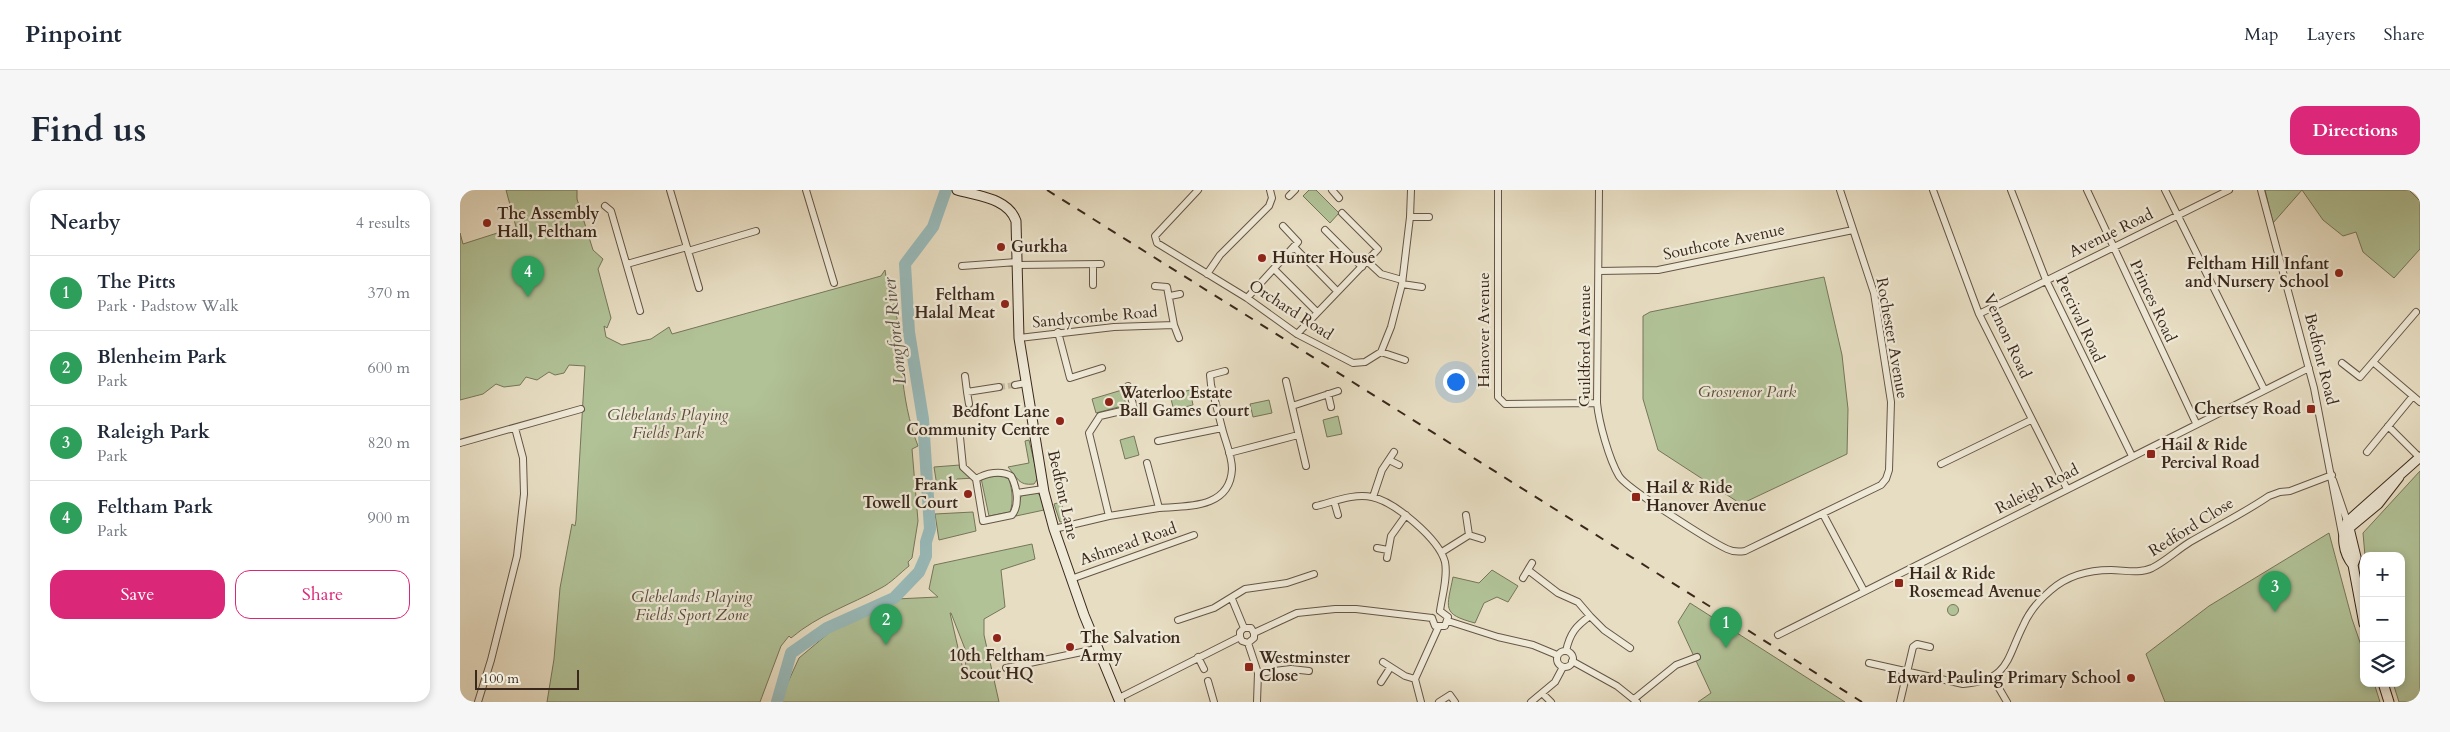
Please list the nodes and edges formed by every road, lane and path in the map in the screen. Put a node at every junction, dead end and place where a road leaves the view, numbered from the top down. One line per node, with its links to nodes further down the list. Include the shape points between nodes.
1 (670, 190): 31 (street)
2 (806, 190): 44 (street)
3 (957, 190): 34 (main road, Bedfont Lane, via 1008,207 1016,224)
4 (1198, 190): 41 (street, Orchard Road, via 1155,236 1160,246)
5 (1270, 190): 41 (street, via 1269,206 1220,255)
6 (1295, 190): 18 (street)
7 (1332, 190): 19 (street)
8 (1410, 190): 23 (street)
9 (1498, 190): 81 (street, Hanover Avenue, via 1498,397 1505,404)
10 (1599, 190): 40 (street, Guildford Avenue)
11 (1840, 190): 27 (street, Rochester Avenue)
12 (1933, 190): 56 (street, Vernon Road)
13 (2011, 190): 42 (street, Percival Road)
14 (2087, 190): 30 (street, Princes Road)
15 (2166, 190): 22 (street)
16 (2229, 190): 22 (street, Avenue Road)
17 (2260, 190): 67 (street, Bedfont Road)
18 (1289, 196)
19 (1339, 198)
20 (605, 206): 33 (street, via 611,211)
21 (1342, 213): 32 (street, via 1378,248)
22 (2178, 215): 30 (street, Avenue Road); 75 (street)
23 (1410, 217): 24 (street); 43 (street)
24 (1429, 217)
25 (1283, 226): 29 (street, via 1298,242)
26 (1326, 230): 38 (street)
27 (1853, 230): 40 (street, Southcote Avenue, via 1658,270); 114 (street, Rochester Avenue, via 1874,293 1891,402 1889,470 1881,485)
28 (756, 231): 31 (street)
29 (1295, 248): 39 (street); 49 (street)
30 (2112, 248): 42 (street, Avenue Road); 87 (street, Princes Road)
31 (688, 249): 33 (street); 48 (street)
32 (1367, 261): 38 (street); 43 (street, via 1380,274)
33 (627, 264): 53 (street)
34 (1017, 264): 36 (street); 37 (street); 60 (main road, Bedfont Lane)
35 (1101, 264): 36 (street)
36 (1093, 265): 45 (street)
37 (962, 266)
38 (1362, 266): 49 (street)
39 (1275, 270): 52 (street); 54 (street)
40 (1599, 271): 81 (street, Guildford Avenue)
41 (1207, 274): 52 (street, Orchard Road)
42 (2046, 280): 56 (street, Avenue Road); 98 (street, Percival Road)
43 (1402, 282): 47 (street); 62 (street)
44 (834, 283)
45 (1094, 285)
46 (1155, 286): 51 (street, Sandycombe Road, via 1168,287)
47 (1422, 287)
48 (699, 288)
49 (1338, 291): 54 (street)
50 (1180, 294): 51 (street, Sandycombe Road)
51 (1170, 296): 57 (street, Sandycombe Road)
52 (1247, 298): 59 (street, Orchard Road)
53 (640, 311)
54 (1317, 312): 59 (street)
55 (2416, 312): 64 (street)
56 (1979, 314): 86 (street, Vernon Road)
57 (1174, 325): 58 (street, Sandycombe Road); 61 (street, Sandycombe Road)
58 (1058, 332): 60 (street, Sandycombe Road); 66 (street, via 1070,378)
59 (1297, 334): 62 (street, Orchard Road, via 1352,363 1365,362)
60 (1019, 338): 71 (main road, Bedfont Lane)
61 (1180, 338)
62 (1381, 352): 63 (street)
63 (1406, 360)
64 (2373, 362): 65 (street, via 2360,377); 79 (street)
65 (2342, 363)
66 (1102, 368)
67 (2308, 368): 75 (street, Raleigh Road); 105 (street, Bedfont Road)
68 (1225, 371): 90 (street, via 1210,376)
69 (965, 376): 77 (street)
70 (1286, 381): 83 (street)
71 (1026, 383): 72 (street); 107 (main road, Bedfont Lane)
72 (1015, 385)
73 (1128, 386): 117 (street, via 1134,408 1100,416 1089,433)
74 (999, 387): 77 (street)
75 (2264, 389): 87 (street, Raleigh Road)
76 (1338, 391): 78 (street)
77 (967, 392): 82 (street)
78 (1328, 394): 83 (street); 84 (street)
79 (2413, 396): 80 (street); 88 (street)
80 (2420, 402)
81 (1597, 403): 126 (street, Guildford Avenue, via 1599,422 1618,476 1625,484 1727,549)
82 (969, 404)
83 (1292, 406): 91 (street)
84 (1331, 407)
85 (581, 409): 89 (street)
86 (2031, 420): 102 (street); 108 (street, Vernon Road)
87 (2196, 423): 98 (street, Raleigh Road)
88 (2388, 426): 96 (street); 99 (street)
89 (516, 428): 94 (street); 173 (street, via 523,458 524,485 518,549)
90 (1222, 428): 93 (street); 97 (street)
91 (1298, 435): 97 (street); 104 (street)
92 (960, 437): 106 (street, via 963,467)
93 (1158, 441)
94 (460, 444)
95 (1394, 452): 100 (street)
96 (2366, 452)
97 (1229, 453): 113 (street, via 1232,471 1224,491 1212,501)
98 (2132, 456): 108 (street, Raleigh Road)
99 (2420, 457): 119 (main road, via 2378,504)
100 (1390, 460): 103 (street); 110 (street, via 1382,470)
101 (1147, 463): 113 (street)
102 (1941, 464)
103 (1399, 465)
104 (1306, 466)
105 (2332, 477): 119 (street, Bedfont Road); 165 (street, Redford Close, via 2268,496 2152,568 2086,573 2062,582 2031,611 2009,661)
106 (976, 478): 109 (street, via 995,473 1008,474); 109 (street, via 983,522 1012,515 1017,505)
107 (1043, 489): 109 (street); 120 (main road, Bedfont Lane)
108 (2067, 489): 132 (street, Raleigh Road)
109 (1016, 493)
110 (1373, 497): 111 (street); 118 (street)
111 (1334, 502): 112 (street); 115 (street)
112 (1316, 506)
113 (1159, 508): 117 (street)
114 (1823, 514): 126 (street, Rochester Avenue, via 1745,552); 132 (street)
115 (1338, 515)
116 (1466, 515): 122 (street)
117 (1109, 516): 120 (street)
118 (1406, 516): 124 (street, via 1391,536 1387,554); 125 (street)
119 (2345, 527): 134 (main road, Bedfont Road, via 2356,556 2353,565)
120 (1054, 529): 131 (main road, Bedfont Lane)
121 (1194, 535): 131 (street, Ashmead Road)
122 (1470, 535): 123 (street); 125 (street)
123 (1482, 539)
124 (1377, 548)
125 (1442, 552): 135 (street, via 1446,572)
126 (1738, 552)
127 (1532, 563): 128 (street)
128 (1528, 570): 130 (street); 136 (street, via 1558,593 1578,602)
129 (1314, 574): 133 (street, via 1287,583 1245,588)
130 (1523, 578)
131 (1071, 579): 150 (main road, Bedfont Lane)
132 (1864, 592): 144 (street, Raleigh Road)
133 (1232, 599): 138 (street); 140 (street)
134 (2360, 603)
135 (1440, 611): 137 (street); 139 (street, via 1445,613)
136 (1590, 616): 146 (street); 151 (street, via 1575,627)
137 (1432, 618): 141 (street, via 1432,623); 142 (street, via 1335,609 1297,613)
138 (1178, 620)
139 (1448, 621): 141 (street); 152 (street)
140 (1244, 628): 142 (street, via 1251,628); 145 (street)
141 (1438, 628): 166 (street)
142 (1254, 633): 147 (street, via 1254,638)
143 (1625, 634): 146 (street)
144 (1778, 635)
145 (1240, 638): 147 (street); 153 (street)
146 (1620, 641): 149 (street)
147 (1248, 643): 164 (street)
148 (1930, 647): 163 (street, via 1917,644 1913,647)
149 (1630, 648)
150 (1096, 649): 159 (street); 171 (main road, Bedfont Lane)
151 (1566, 651): 152 (street); 155 (street, via 1571,654)
152 (1557, 655): 158 (street, via 1557,661)
153 (1198, 656): 161 (street); 171 (street)
154 (1697, 657): 172 (street, via 1676,665)
155 (1572, 661): 158 (street); 172 (street, via 1617,686)
156 (1383, 662): 160 (street)
157 (1869, 663): 163 (street)
158 (1563, 667): 170 (street)
159 (1006, 668)
160 (1390, 668): 166 (street); 168 (street)
161 (1204, 669)
162 (1309, 671): 164 (street, via 1291,669)
163 (1908, 671): 165 (street, via 1963,684); 181 (street)
164 (1258, 673): 175 (street)
165 (1993, 678): 182 (street)
166 (1415, 679): 176 (street)
167 (1208, 681): 174 (street)
168 (1381, 682)
169 (2384, 687): 183 (main road)
170 (1543, 694): 179 (street); 180 (street)
171 (1119, 700)
172 (1636, 701)
173 (478, 702)
174 (1214, 702)
175 (1257, 702)
176 (1421, 702)
177 (1439, 702): 178 (street, via 1452,694)
178 (1455, 702)
179 (1531, 702)
180 (1551, 702)
181 (1900, 702)
182 (2007, 702)
183 (2389, 702)

